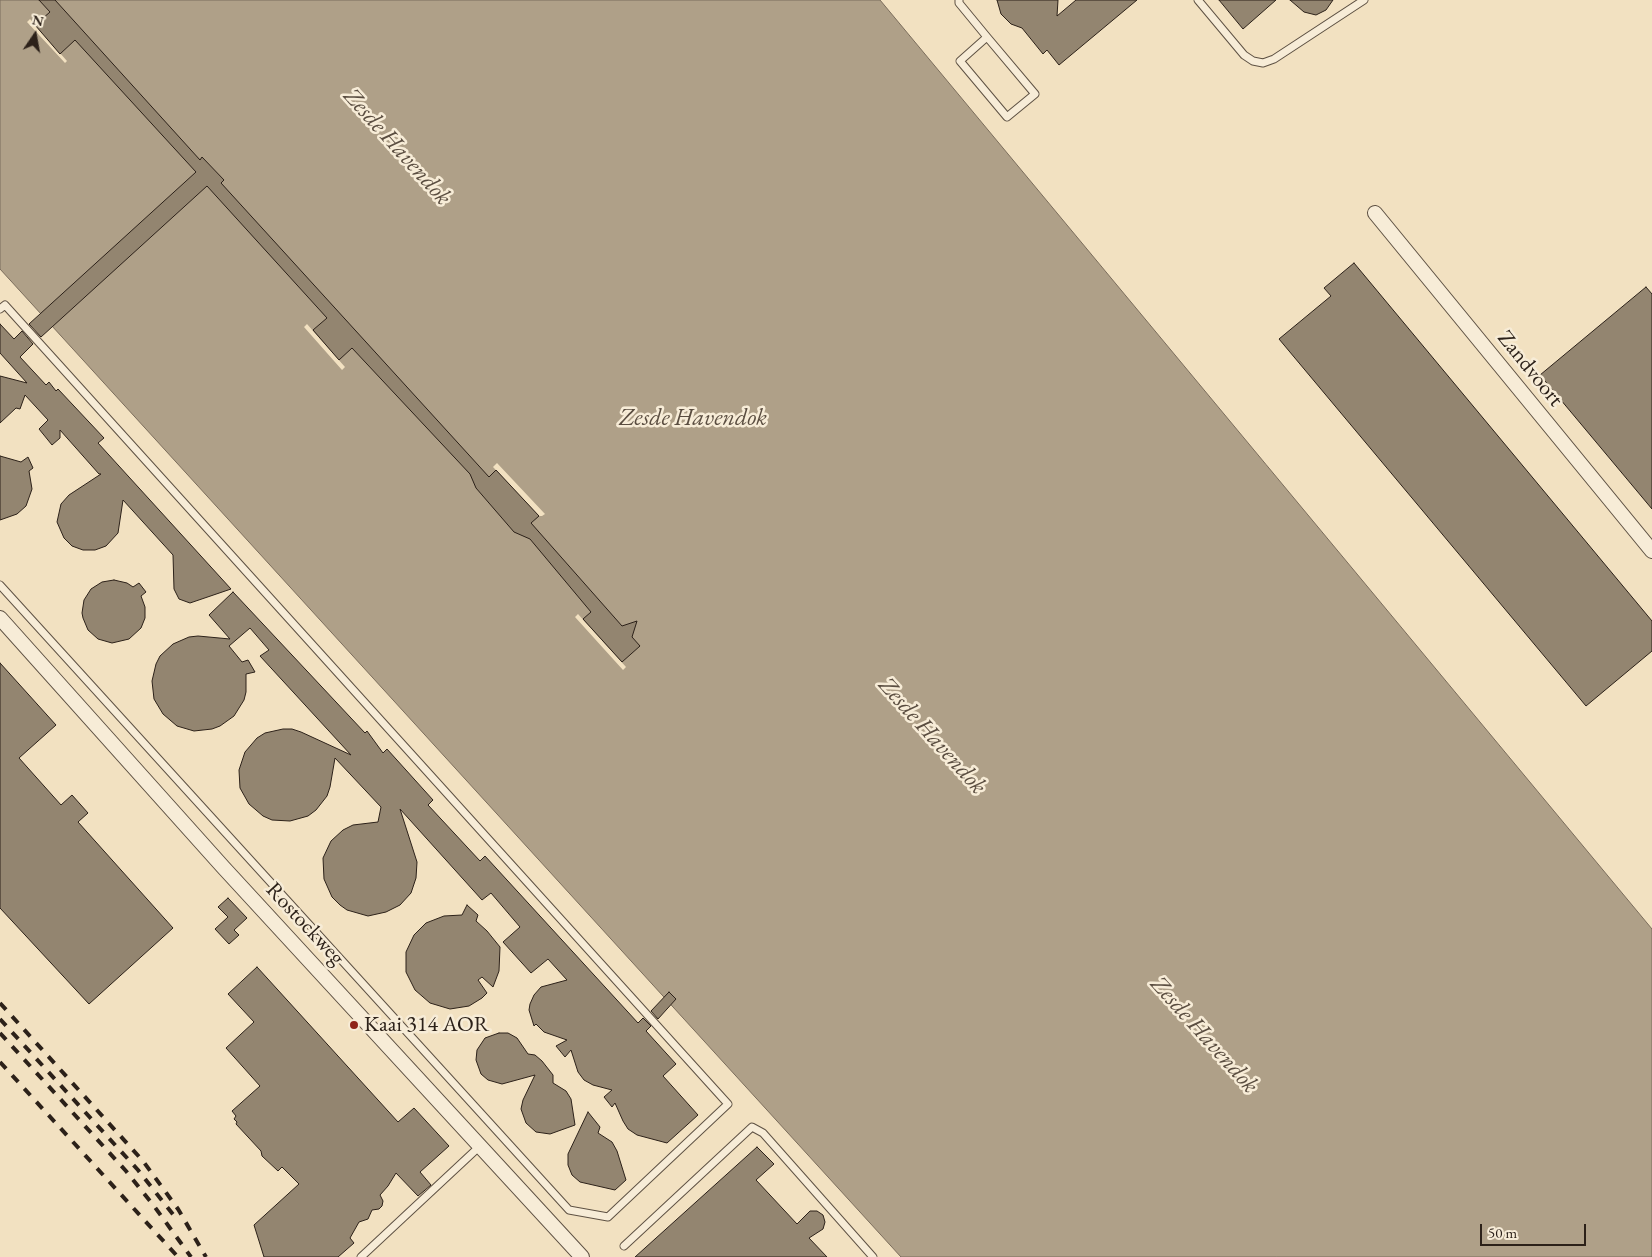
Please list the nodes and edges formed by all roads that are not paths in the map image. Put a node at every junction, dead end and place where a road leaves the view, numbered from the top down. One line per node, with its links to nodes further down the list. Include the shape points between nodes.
1 (958, 0): 4 (lane)
2 (1198, 0): 3 (lane, via 1244,55 1263,63)
3 (1364, 0)
4 (987, 37): 4 (lane, via 960,61 1007,117 1035,94)
5 (1374, 213): 7 (street, Zandvoort)
6 (2, 305): 8 (lane, via 728,1104 608,1217 569,1210)
7 (1652, 551)
8 (0, 585)
9 (0, 618): 10 (street, Rostockweg)
10 (480, 1146): 12 (lane); 13 (street, Rostockweg)
11 (624, 1246): 14 (lane, via 752,1128 763,1133)
12 (361, 1257)
13 (582, 1257)
14 (873, 1257)

